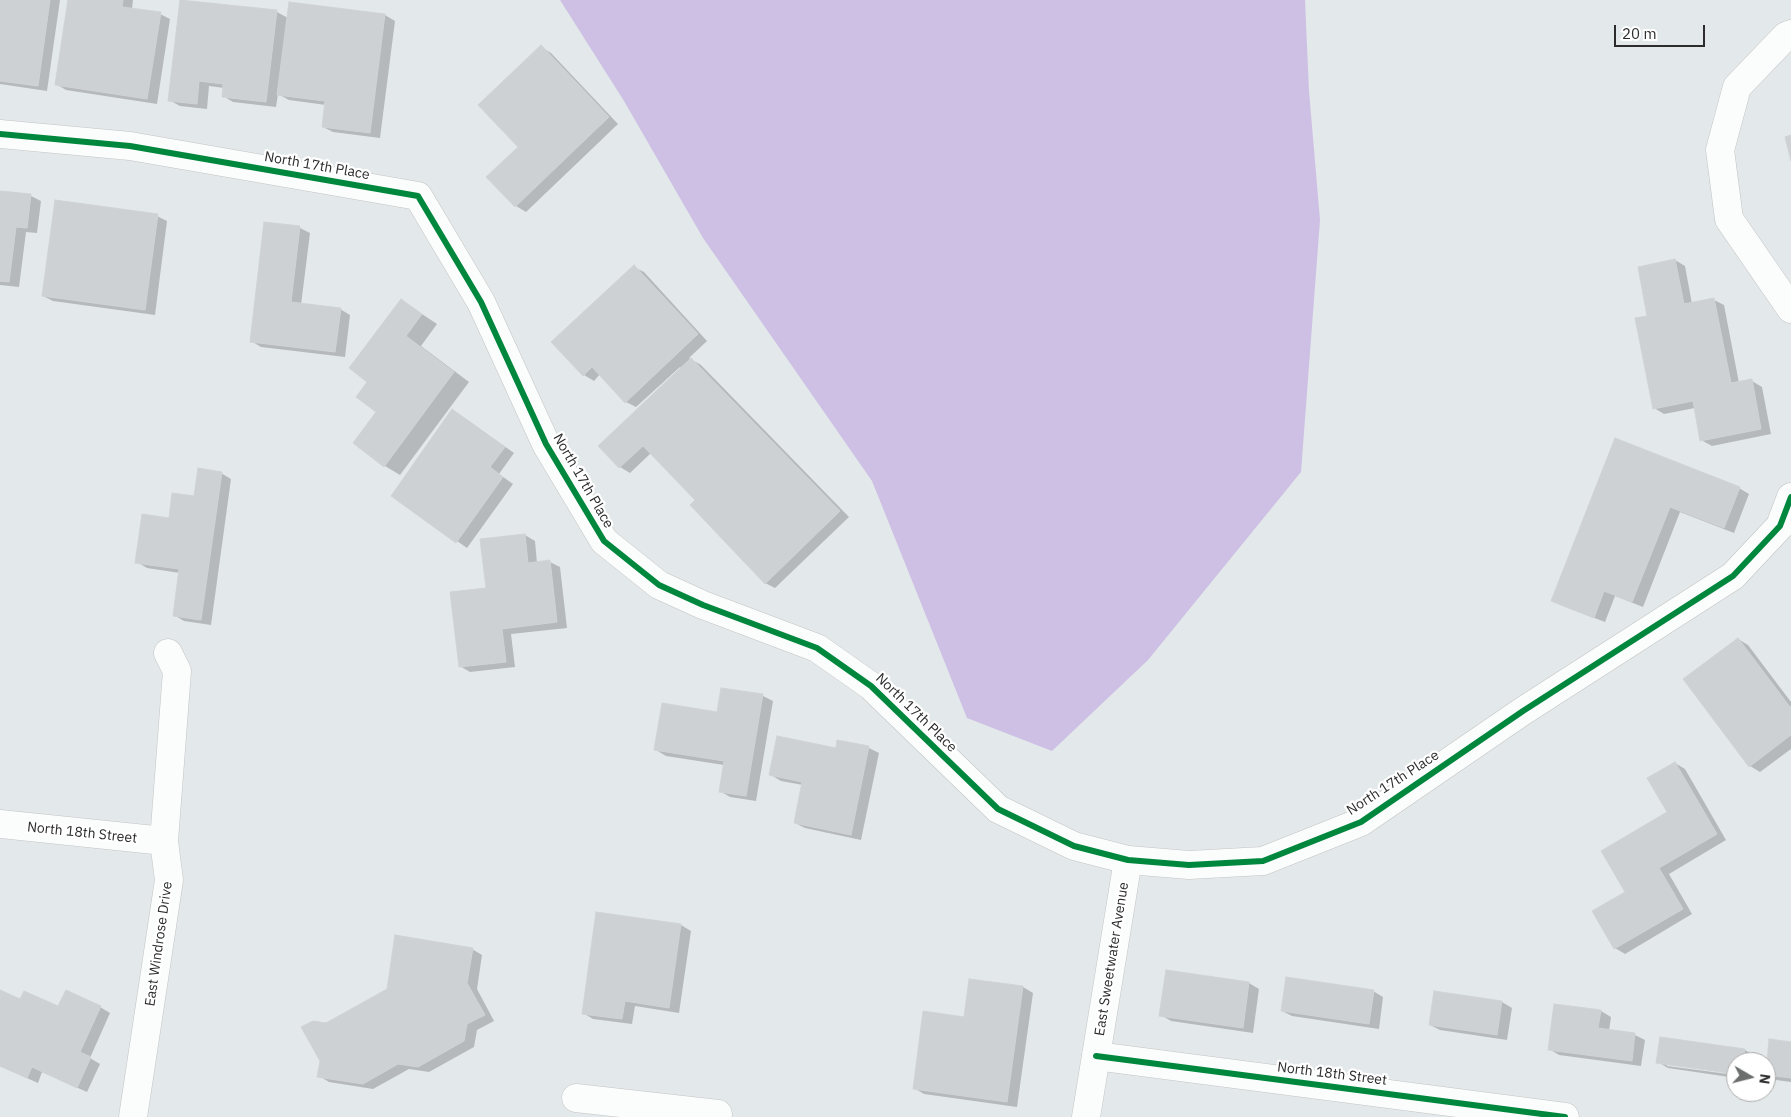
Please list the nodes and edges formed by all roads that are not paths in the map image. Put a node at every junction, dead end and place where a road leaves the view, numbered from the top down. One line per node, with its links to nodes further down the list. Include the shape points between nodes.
1 (1791, 34): 3 (street, via 1737,88 1720,150 1730,219)
2 (0, 134): 8 (street, North 17th Place, via 130,146 418,196 481,302 546,444 604,541 659,585 817,648 870,686 998,809 1074,846)
3 (1791, 309)
4 (1791, 497): 8 (street, North 17th Place, via 1780,526 1733,576 1522,711 1361,822 1263,861 1189,865)
5 (168, 652): 7 (street, East Windrose Drive, via 177,671)
6 (0, 824): 7 (street, North 18th Street)
7 (164, 841): 13 (street, East Windrose Drive, via 169,880)
8 (1128, 860): 9 (street, East Sweetwater Avenue)
9 (1096, 1056): 14 (street, East Sweetwater Avenue); 15 (street, North 18th Street)
10 (576, 1098): 11 (street)
11 (641, 1111): 12 (street)
12 (718, 1114)
13 (133, 1117)
14 (1086, 1117)
15 (1566, 1117)

